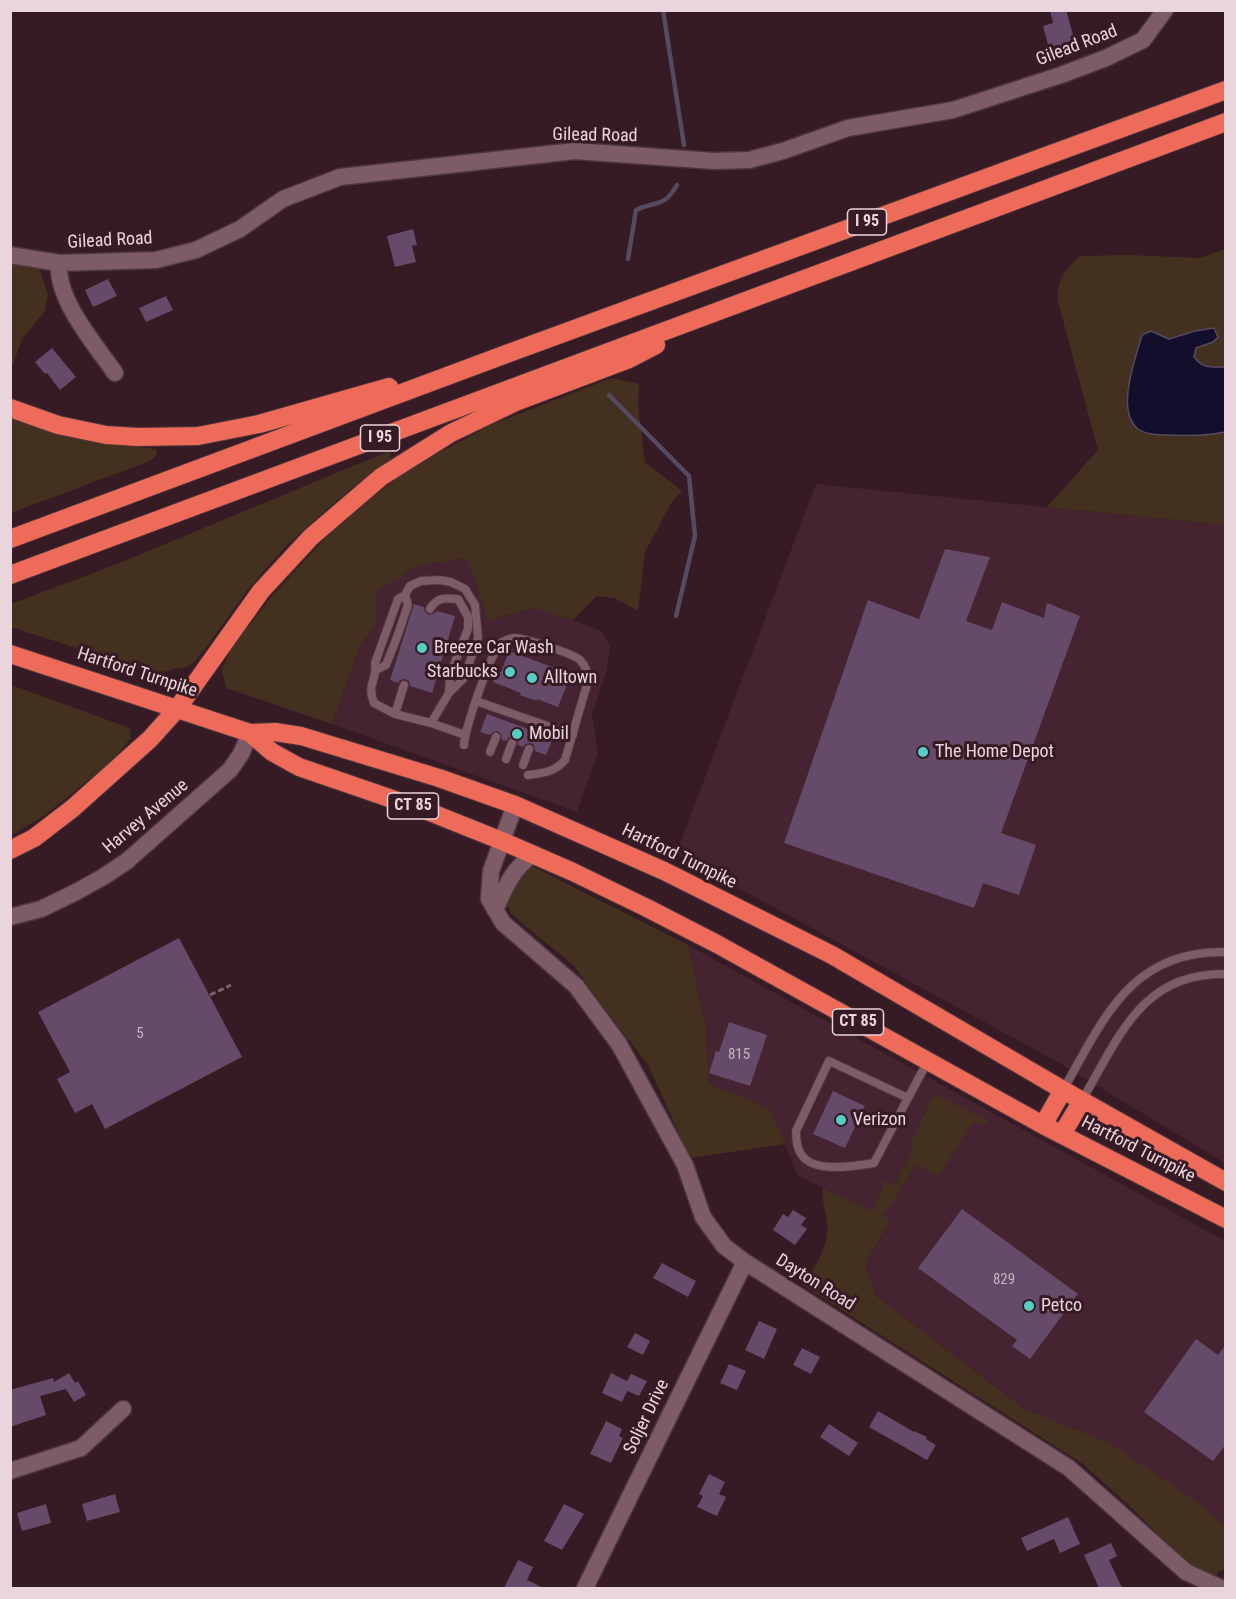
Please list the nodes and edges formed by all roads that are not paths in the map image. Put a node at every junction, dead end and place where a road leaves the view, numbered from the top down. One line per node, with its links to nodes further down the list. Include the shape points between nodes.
1 (1165, 10): 5 (street, Gilead Road, via 1143,40 1061,75 953,110 848,128 749,160 575,151 340,177 283,199 240,229 196,249 156,260)
2 (1226, 90): 7 (highway, I 95)
3 (1226, 122): 6 (highway, I 95)
4 (10, 255): 5 (street, Gilead Road)
5 (59, 263): 8 (street, via 62,291)
6 (749, 299): 11 (highway, I 95); 17 (highway, via 629,359 451,433 381,477 311,537 261,591)
7 (509, 353): 9 (highway, via 259,424 198,436 106,435 58,425); 10 (highway, I 95)
8 (116, 373)
9 (10, 408)
10 (10, 539)
11 (10, 575)
12 (430, 609): 15 (lane, via 442,597 458,599 468,617)
13 (10, 654): 17 (highway, Hartford Turnpike / CT 85)
14 (404, 685): 18 (lane)
15 (448, 693): 18 (lane, via 463,679 478,638 475,605 465,589 451,582 421,581 398,599 370,687 374,703); 19 (lane)
16 (476, 701): 21 (lane); 22 (lane, via 504,716); 22 (lane, via 496,648 503,641 522,639 578,658 588,681)
17 (177, 709): 20 (highway, Hartford Turnpike / CT 85); 33 (highway, via 150,739 73,808)
18 (395, 714): 19 (lane)
19 (431, 723): 21 (lane)
20 (250, 733): 31 (highway, Hartford Turnpike / CT 85, via 308,737); 32 (highway, Hartford Turnpike / CT 85, via 268,750 299,767); 36 (street, Harvey Avenue, via 230,770 127,861 103,878 41,909)
21 (465, 735): 25 (lane)
22 (573, 735): 30 (lane, via 559,767)
23 (496, 737): 27 (lane)
24 (512, 743): 28 (lane)
25 (464, 745)
26 (529, 749): 29 (lane)
27 (490, 752)
28 (506, 759)
29 (524, 765)
30 (528, 775)
31 (515, 805): 32 (street); 40 (highway, Hartford Turnpike / CT 85, via 664,871 832,955)
32 (502, 841): 34 (highway, Hartford Turnpike / CT 85); 35 (street, via 491,871 489,899)
33 (10, 850)
34 (533, 854): 35 (street, via 519,865); 39 (highway, Hartford Turnpike / CT 85, via 717,944)
35 (495, 910): 47 (street, Dayton Road, via 503,923 576,986 619,1044 685,1165 703,1217 724,1246)
36 (10, 917)
37 (1226, 952): 40 (lane, via 1181,956 1153,968 1129,987 1111,1008)
38 (1226, 974): 42 (lane, via 1187,977 1144,1002)
39 (928, 1061): 41 (lane); 43 (highway, Hartford Turnpike / CT 85)
40 (1063, 1090): 42 (highway, Hartford Turnpike / CT 85); 43 (highway)
41 (908, 1098): 41 (lane, via 829,1061 796,1131 801,1156 832,1168 874,1163)
42 (1082, 1101): 44 (highway, Hartford Turnpike); 45 (highway, Hartford Turnpike / CT 85)
43 (1043, 1125): 44 (highway, Hartford Turnpike / CT 85)
44 (1062, 1134): 46 (highway, Hartford Turnpike / CT 85)
45 (1226, 1182)
46 (1226, 1219)
47 (745, 1262): 50 (street, Soljer Drive); 51 (street, Dayton Road, via 1069,1468 1186,1572)
48 (123, 1409): 49 (street, via 81,1448)
49 (10, 1471)
50 (585, 1588)
51 (1221, 1588)

